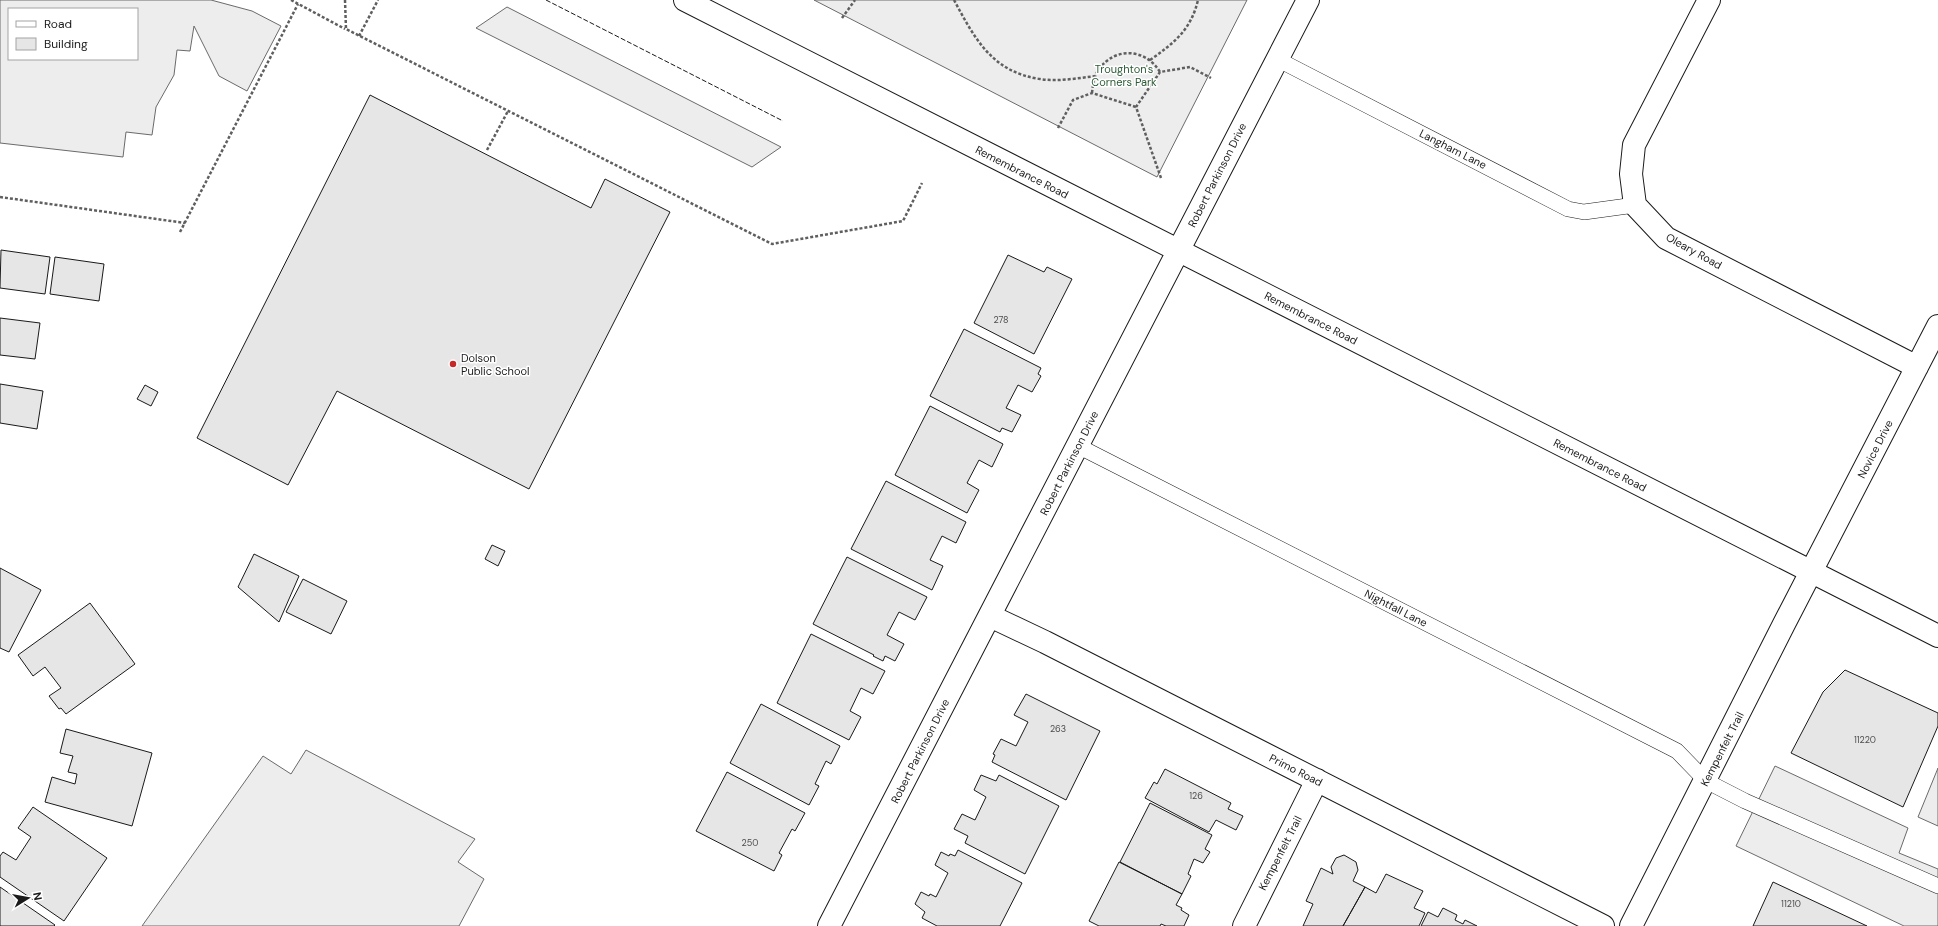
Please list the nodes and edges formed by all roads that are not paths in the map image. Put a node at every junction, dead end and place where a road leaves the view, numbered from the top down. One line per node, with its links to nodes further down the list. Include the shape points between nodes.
1 (685, 0): 6 (street, Remembrance Road)
2 (1308, 0): 4 (street, Robert Parkinson Drive)
3 (1709, 0): 5 (street, via 1634,145 1631,174)
4 (1277, 59): 5 (lane, Langham Lane, via 1568,209 1584,212); 6 (street, Robert Parkinson Drive)
5 (1635, 205): 8 (street, Oleary Road, via 1666,238)
6 (1178, 250): 9 (street, Robert Parkinson Drive); 10 (street, Remembrance Road)
7 (1938, 326): 8 (street, Novice Drive)
8 (1917, 367): 10 (street, Novice Drive)
9 (1078, 446): 11 (street, Robert Parkinson Drive); 14 (lane, Nightfall Lane, via 1677,751)
10 (1811, 572): 12 (street, Remembrance Road); 14 (street, Kempenfelt Trail)
11 (990, 616): 13 (street, Primo Road); 16 (street, Robert Parkinson Drive)
12 (1938, 636)
13 (1317, 780): 17 (street, Kempenfelt Trail); 18 (street, Primo Road)
14 (1706, 780): 15 (lane, Nightfall Lane, via 1745,801); 19 (street, Kempenfelt Trail)
15 (1938, 886)
16 (829, 926)
17 (1244, 926)
18 (1603, 926)
19 (1631, 926)

